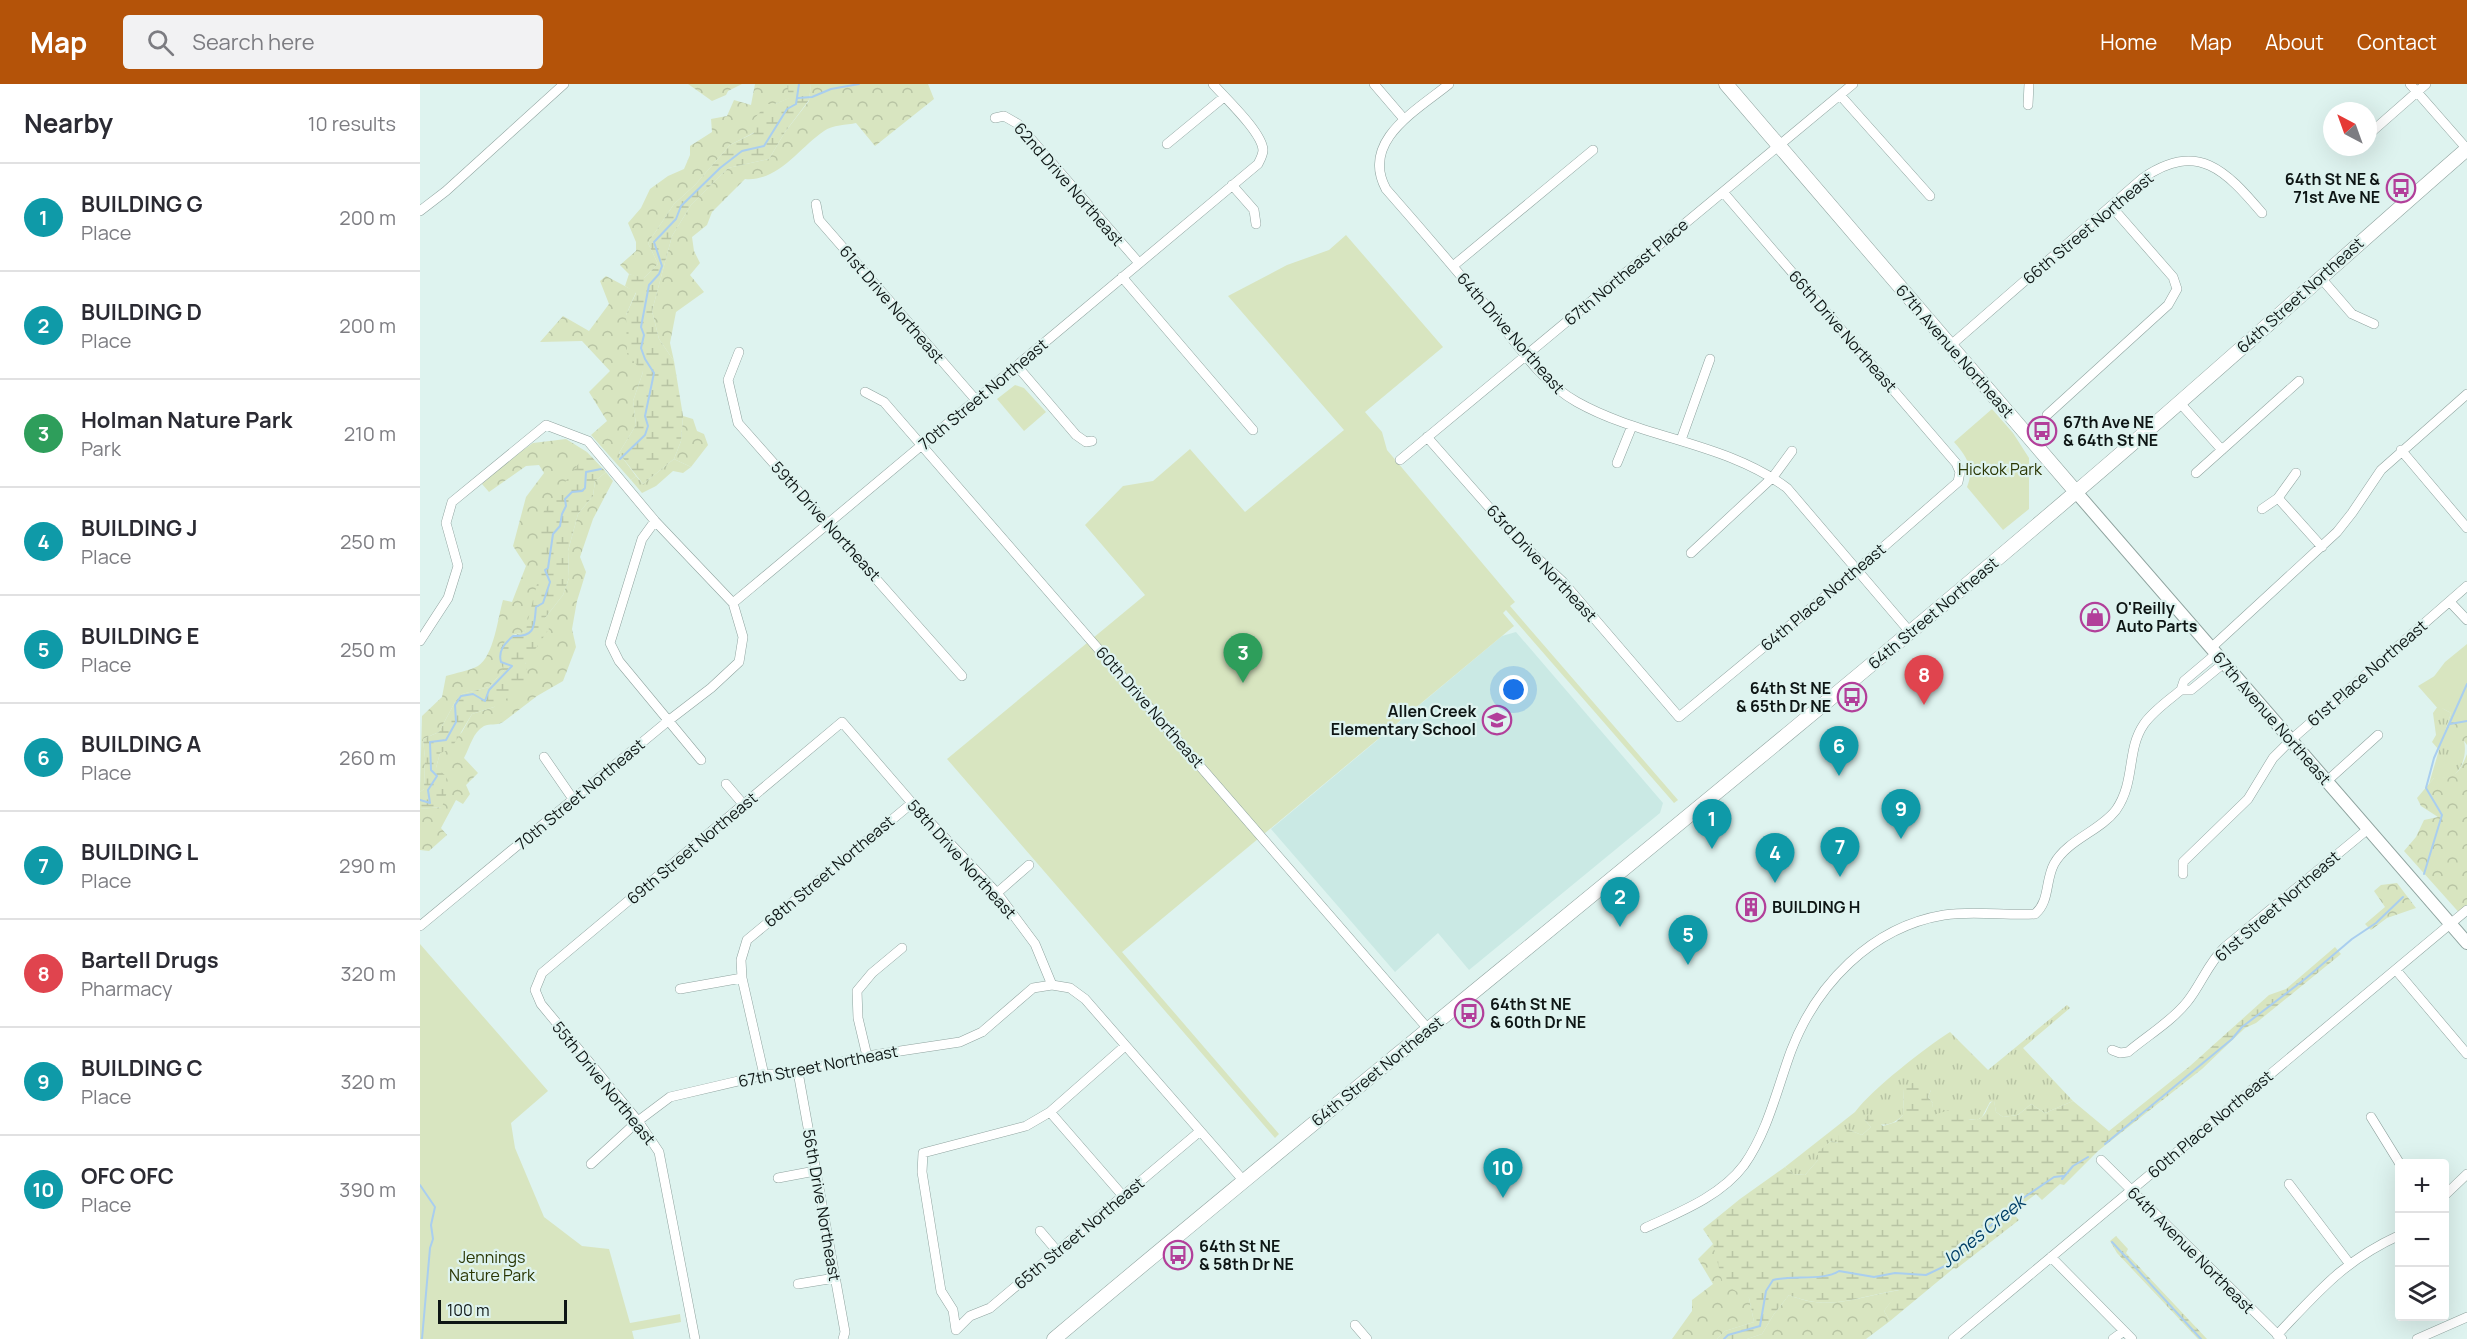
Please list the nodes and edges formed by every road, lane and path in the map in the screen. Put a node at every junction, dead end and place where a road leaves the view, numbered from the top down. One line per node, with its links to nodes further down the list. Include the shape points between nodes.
1 (564, 84): 26 (street)
2 (1213, 84): 12 (street)
3 (1374, 84): 15 (street)
4 (1449, 84): 15 (street)
5 (1726, 84): 18 (main road, 67th Avenue Northeast)
6 (1853, 84): 11 (street, 67th Northeast Place)
7 (2029, 84): 13 (street)
8 (2410, 84): 10 (street)
9 (2426, 84): 10 (street)
10 (2417, 92): 16 (street); 19 (street)
11 (1840, 95): 18 (street, 67th Northeast Place); 23 (street)
12 (1224, 97): 17 (street); 21 (street, 70th Street Northeast, via 1255,132 1263,152 1258,164)
13 (2028, 105)
14 (995, 118): 29 (street, 62nd Drive Northeast, via 1004,116 1018,124)
15 (1404, 119): 30 (street, 64th Drive Northeast, via 1382,149 1379,177)
16 (2377, 127)
17 (1167, 144)
18 (1779, 145): 22 (street, 67th Northeast Place); 34 (main road, 67th Avenue Northeast)
19 (2467, 149): 32 (main road, 64th Street Northeast)
20 (1593, 150): 30 (street)
21 (1233, 185): 28 (street, via 1254,210); 29 (street, 70th Street Northeast)
22 (1724, 192): 36 (street, 67th Northeast Place); 56 (street, 66th Drive Northeast)
23 (1930, 196)
24 (816, 204): 42 (street, 61st Drive Northeast, via 819,220)
25 (2112, 206): 27 (street, 66th Street Northeast, via 2156,170 2167,164 2189,162 2210,165 2226,173); 34 (street, 66th Street Northeast); 44 (street, via 2173,277 2177,289 2168,305)
26 (420, 211)
27 (2262, 213)
28 (1256, 224)
29 (1138, 263): 31 (street, 70th Street Northeast)
30 (1453, 266): 36 (street, 64th Drive Northeast)
31 (1122, 277): 38 (street, 70th Street Northeast); 46 (street)
32 (2320, 277): 33 (street, via 2352,314); 43 (main road, 64th Street Northeast)
33 (2374, 324)
34 (1951, 345): 60 (main road, 67th Avenue Northeast)
35 (739, 352): 64 (street, 59th Drive Northeast, via 728,380 738,423)
36 (1527, 355): 45 (street, 64th Drive Northeast, via 1565,395); 47 (street, 67th Northeast Place)
37 (1710, 359): 48 (street)
38 (1017, 366): 42 (street, 70th Street Northeast); 49 (street, via 1076,435 1086,442)
39 (2299, 381): 51 (street)
40 (865, 392): 50 (street, 60th Drive Northeast, via 884,402)
41 (2467, 394): 52 (street)
42 (976, 400): 50 (street, 70th Street Northeast)
43 (2180, 403): 51 (street); 60 (main road, 64th Street Northeast)
44 (2047, 415)
45 (1632, 426): 48 (street, 64th Drive Northeast); 55 (street)
46 (1253, 430)
47 (1427, 437): 54 (street, 67th Northeast Place); 77 (street, 63rd Drive Northeast, via 1517,539 1563,582)
48 (1681, 440): 59 (street, 64th Drive Northeast)
49 (1092, 441)
50 (921, 446): 64 (street, 70th Street Northeast); 103 (street, 60th Drive Northeast)
51 (2222, 450): 57 (street)
52 (2401, 450): 65 (street); 66 (street)
53 (1792, 451): 59 (street)
54 (1400, 460)
55 (1617, 463)
56 (1960, 472): 68 (street, 64th Place Northeast, via 1958,482)
57 (2196, 473)
58 (2296, 473): 61 (street)
59 (1773, 477): 67 (street); 68 (street, 64th Drive Northeast, via 1787,488)
60 (2076, 492): 73 (main road, 64th Street Northeast); 75 (street, 67th Avenue Northeast)
61 (2278, 498): 62 (street); 66 (street)
62 (2262, 509)
63 (655, 521): 71 (street); 74 (street, via 588,441 546,425 452,502 446,523 458,566 448,598); 78 (street, via 642,539 610,643 619,662)
64 (827, 523): 71 (street, 70th Street Northeast); 76 (street, 59th Drive Northeast)
65 (2467, 528)
66 (2322, 547): 75 (street)
67 (1691, 553)
68 (1857, 570): 73 (street, 64th Drive Northeast); 77 (street, 64th Place Northeast)
69 (2467, 586): 70 (street, 61st Place Northeast)
70 (2450, 602): 72 (street); 81 (street, 61st Place Northeast)
71 (734, 603): 78 (street, 70th Street Northeast, via 743,637 740,662)
72 (2467, 620)
73 (1910, 632): 103 (main road, 64th Street Northeast)
74 (420, 641)
75 (2217, 655): 81 (street, 67th Avenue Northeast); 125 (street, via 2191,690 2181,690 2144,724 2136,740 2126,793 2114,812 2055,863 2043,906 2035,914 1943,915 1894,932 1853,959 1826,987 1801,1026 1759,1139 1744,1164 1718,1190)
76 (962, 676)
77 (1679, 717)
78 (668, 721): 83 (street); 86 (street, 70th Street Northeast)
79 (842, 722): 87 (street, 58th Drive Northeast); 88 (street, 69th Street Northeast)
80 (2378, 735): 84 (street)
81 (2292, 739): 84 (street, 67th Avenue Northeast); 91 (street, 61st Place Northeast, via 2273,758 2248,799 2183,862)
82 (544, 757): 86 (street)
83 (701, 760)
84 (2327, 781): 89 (street, 67th Avenue Northeast)
85 (726, 784): 88 (street)
86 (573, 799): 95 (street, 70th Street Northeast)
87 (912, 802): 92 (street, 58th Drive Northeast); 100 (street, 68th Street Northeast, via 747,940 741,960)
88 (743, 804): 99 (street, 69th Street Northeast)
89 (2368, 829): 94 (street, 67th Avenue Northeast); 105 (street, 61st Street Northeast, via 2225,947 2175,1014 2128,1052)
90 (1029, 865): 92 (street)
91 (2183, 874)
92 (996, 893): 101 (street, 58th Drive Northeast, via 1035,944)
93 (2467, 910): 94 (street, 60th Place Northeast)
94 (2450, 924): 96 (street, 67th Avenue Northeast); 98 (street, 60th Place Northeast)
95 (420, 926)
96 (2467, 943)
97 (902, 948): 107 (street, via 872,973 857,992 858,1018)
98 (2396, 970): 106 (street); 122 (street, 60th Place Northeast)
99 (542, 973): 112 (street, 55th Drive Northeast, via 535,990 541,1004)
100 (742, 978): 102 (street); 109 (street)
101 (1052, 985): 104 (street, via 1070,988 1085,999); 107 (street, 67th Street Northeast, via 1034,988 982,1032 960,1042)
102 (680, 989)
103 (1429, 1030): 120 (main road, 64th Street Northeast)
104 (1125, 1046): 110 (street); 113 (street)
105 (2112, 1050)
106 (2467, 1054)
107 (867, 1056): 108 (street, 67th Street Northeast)
108 (798, 1072): 109 (street, 67th Street Northeast); 117 (street, 56th Drive Northeast)
109 (764, 1075): 112 (street, 67th Street Northeast, via 670,1097)
110 (1050, 1112): 124 (street); 128 (street, 65th Street Northeast, via 1026,1126 924,1153 922,1172 941,1291 953,1310 956,1329 970,1316 990,1308)
111 (2371, 1117): 114 (street)
112 (638, 1121): 116 (street, 67th Street Northeast); 137 (street, 55th Drive Northeast, via 659,1152)
113 (1199, 1132): 120 (street); 124 (street, 65th Street Northeast)
114 (2397, 1159)
115 (2101, 1160): 122 (street, 64th Avenue Northeast)
116 (591, 1164)
117 (815, 1171): 119 (street); 131 (street, 56th Drive Northeast)
118 (2467, 1174): 123 (street)
119 (778, 1179)
120 (1243, 1180): 139 (main road, 64th Street Northeast)
121 (2289, 1184): 130 (street)
122 (2130, 1190): 129 (street, 60th Place Northeast); 136 (street, 64th Avenue Northeast)
123 (2449, 1192)
124 (1123, 1196): 128 (street, 65th Street Northeast)
125 (1645, 1228)
126 (1040, 1231): 128 (street)
127 (2395, 1237): 130 (street)
128 (1057, 1251)
129 (2051, 1257): 135 (street); 141 (street, 60th Place Northeast)
130 (2349, 1263): 136 (street, via 2327,1282)
131 (835, 1278): 132 (street); 138 (street, 56th Drive Northeast)
132 (798, 1284)
133 (2467, 1317): 144 (street)
134 (1354, 1324): 140 (street)
135 (2124, 1331): 142 (street); 143 (street)
136 (2280, 1337)
137 (695, 1339)
138 (843, 1339)
139 (1054, 1339)
140 (1367, 1339)
141 (1953, 1339)
142 (2113, 1339)
143 (2132, 1339)
144 (2416, 1339)

